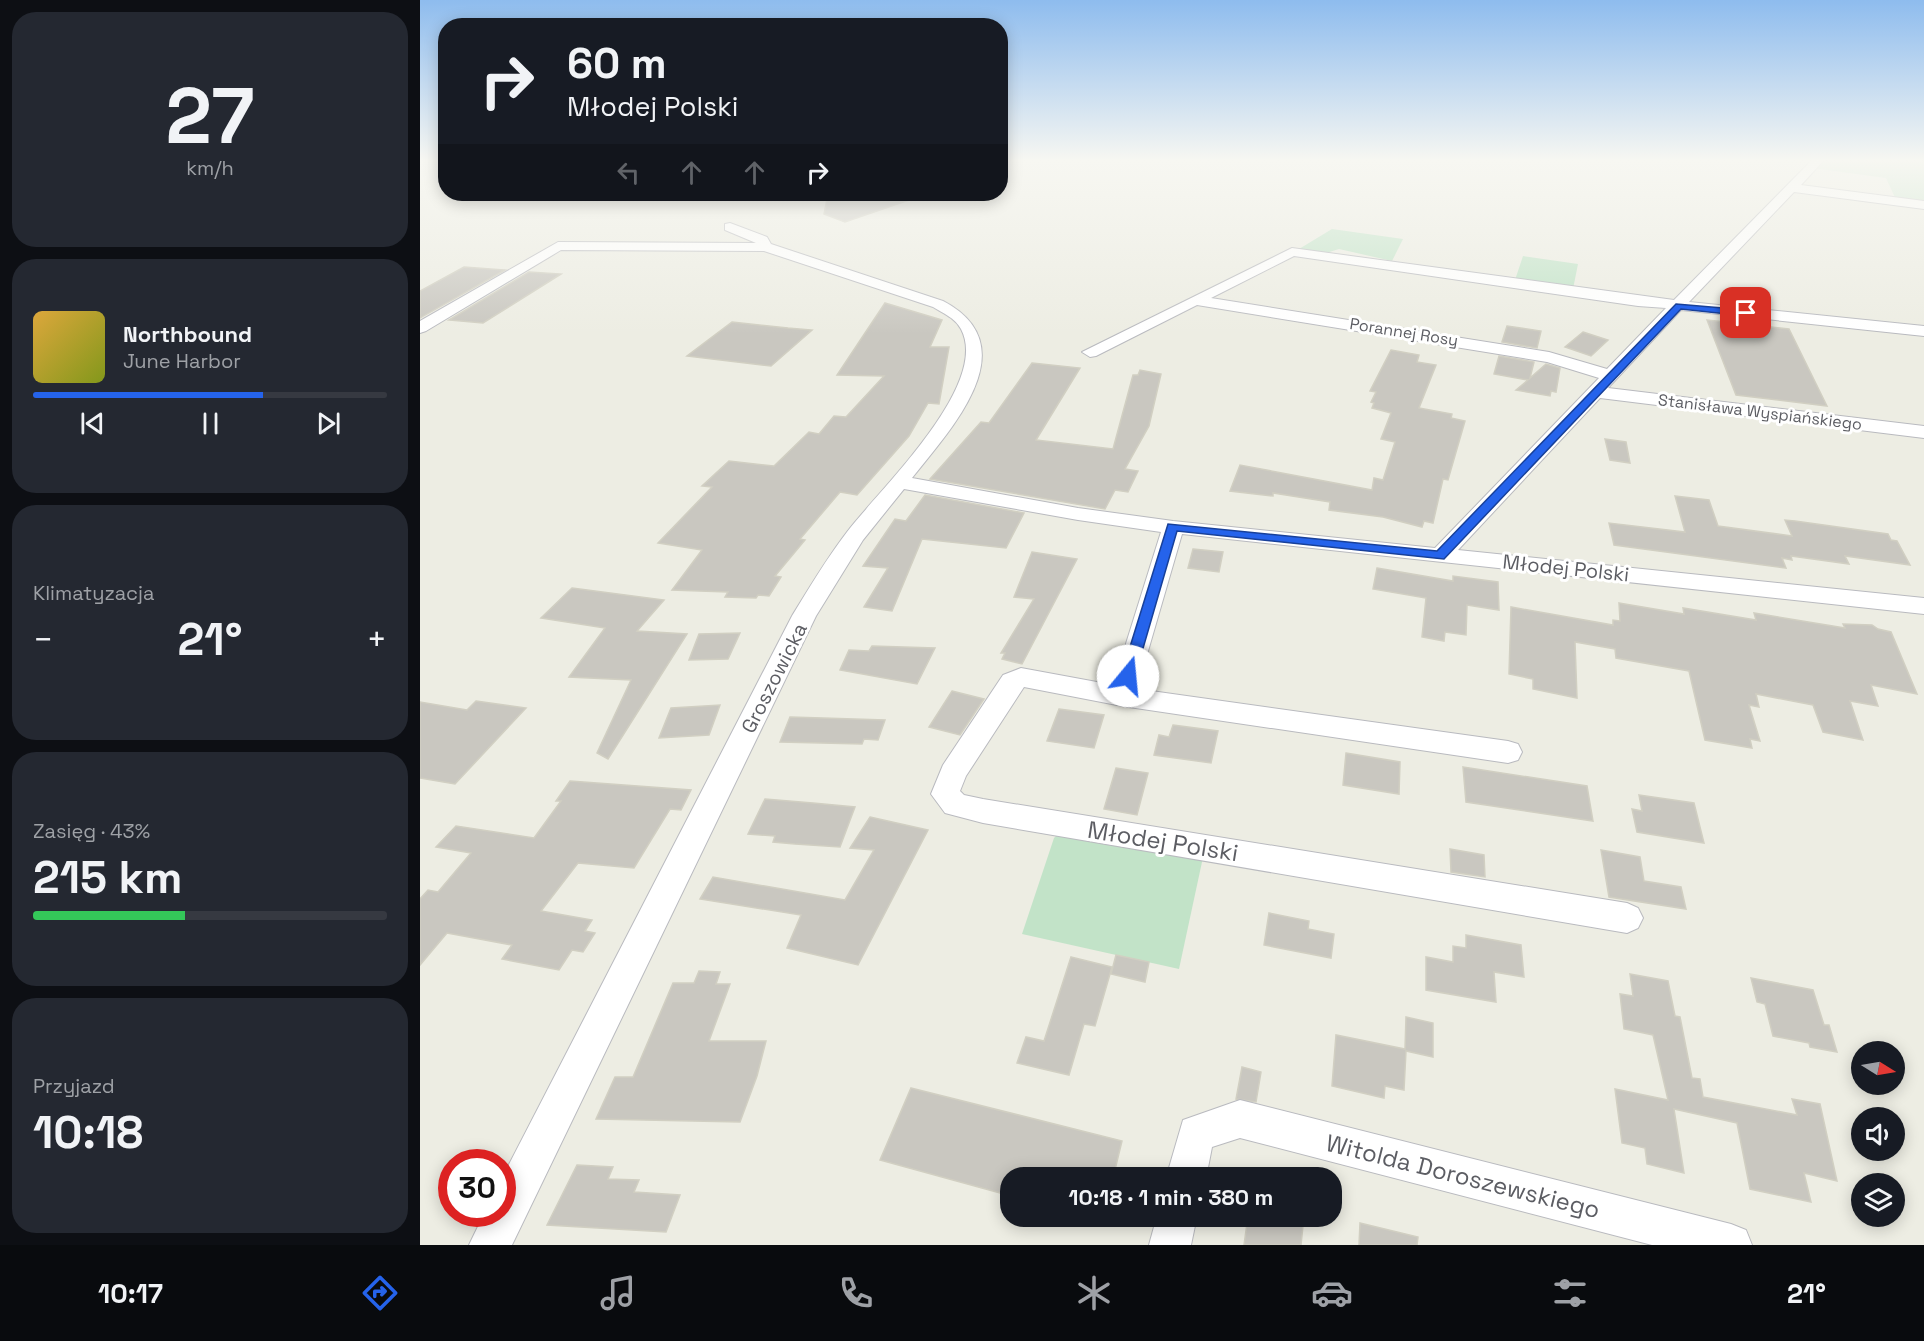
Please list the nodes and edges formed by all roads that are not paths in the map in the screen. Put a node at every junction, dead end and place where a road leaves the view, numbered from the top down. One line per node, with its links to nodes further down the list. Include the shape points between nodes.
1 (1764, 217): 5 (street)
2 (730, 227): 3 (street, Groszowicka, via 762,240)
3 (765, 247): 6 (street, Groszowicka, via 558,246); 12 (street, Groszowicka, via 938,304 968,326 974,362 969,384 949,420)
4 (1195, 300): 5 (street, via 1292,252); 8 (street); 9 (street, Porannej Rosy, via 1538,355)
5 (1679, 306): 7 (street); 9 (street)
6 (420, 328)
7 (1924, 331)
8 (1090, 352)
9 (1611, 376): 10 (street)
10 (1596, 392): 11 (street, Stanisława Wyspiańskiego); 14 (street)
11 (1924, 432)
12 (899, 482): 13 (street, Młodej Polski); 21 (street, Groszowicka, via 854,537 804,616)
13 (1173, 527): 14 (street, Młodej Polski); 16 (street)
14 (1440, 556): 15 (street, Młodej Polski)
15 (1924, 606)
16 (1122, 696): 17 (street, Młodej Polski); 18 (street, Młodej Polski, via 1022,677 1012,682 952,773 945,794 955,805 983,811)
17 (1508, 752)
18 (1627, 918)
19 (1188, 1167): 23 (street, Witolda Doroszewskiego, via 1196,1133 1240,1119)
20 (1174, 1227): 22 (street)
21 (490, 1245)
22 (1170, 1245)
23 (1731, 1245)

